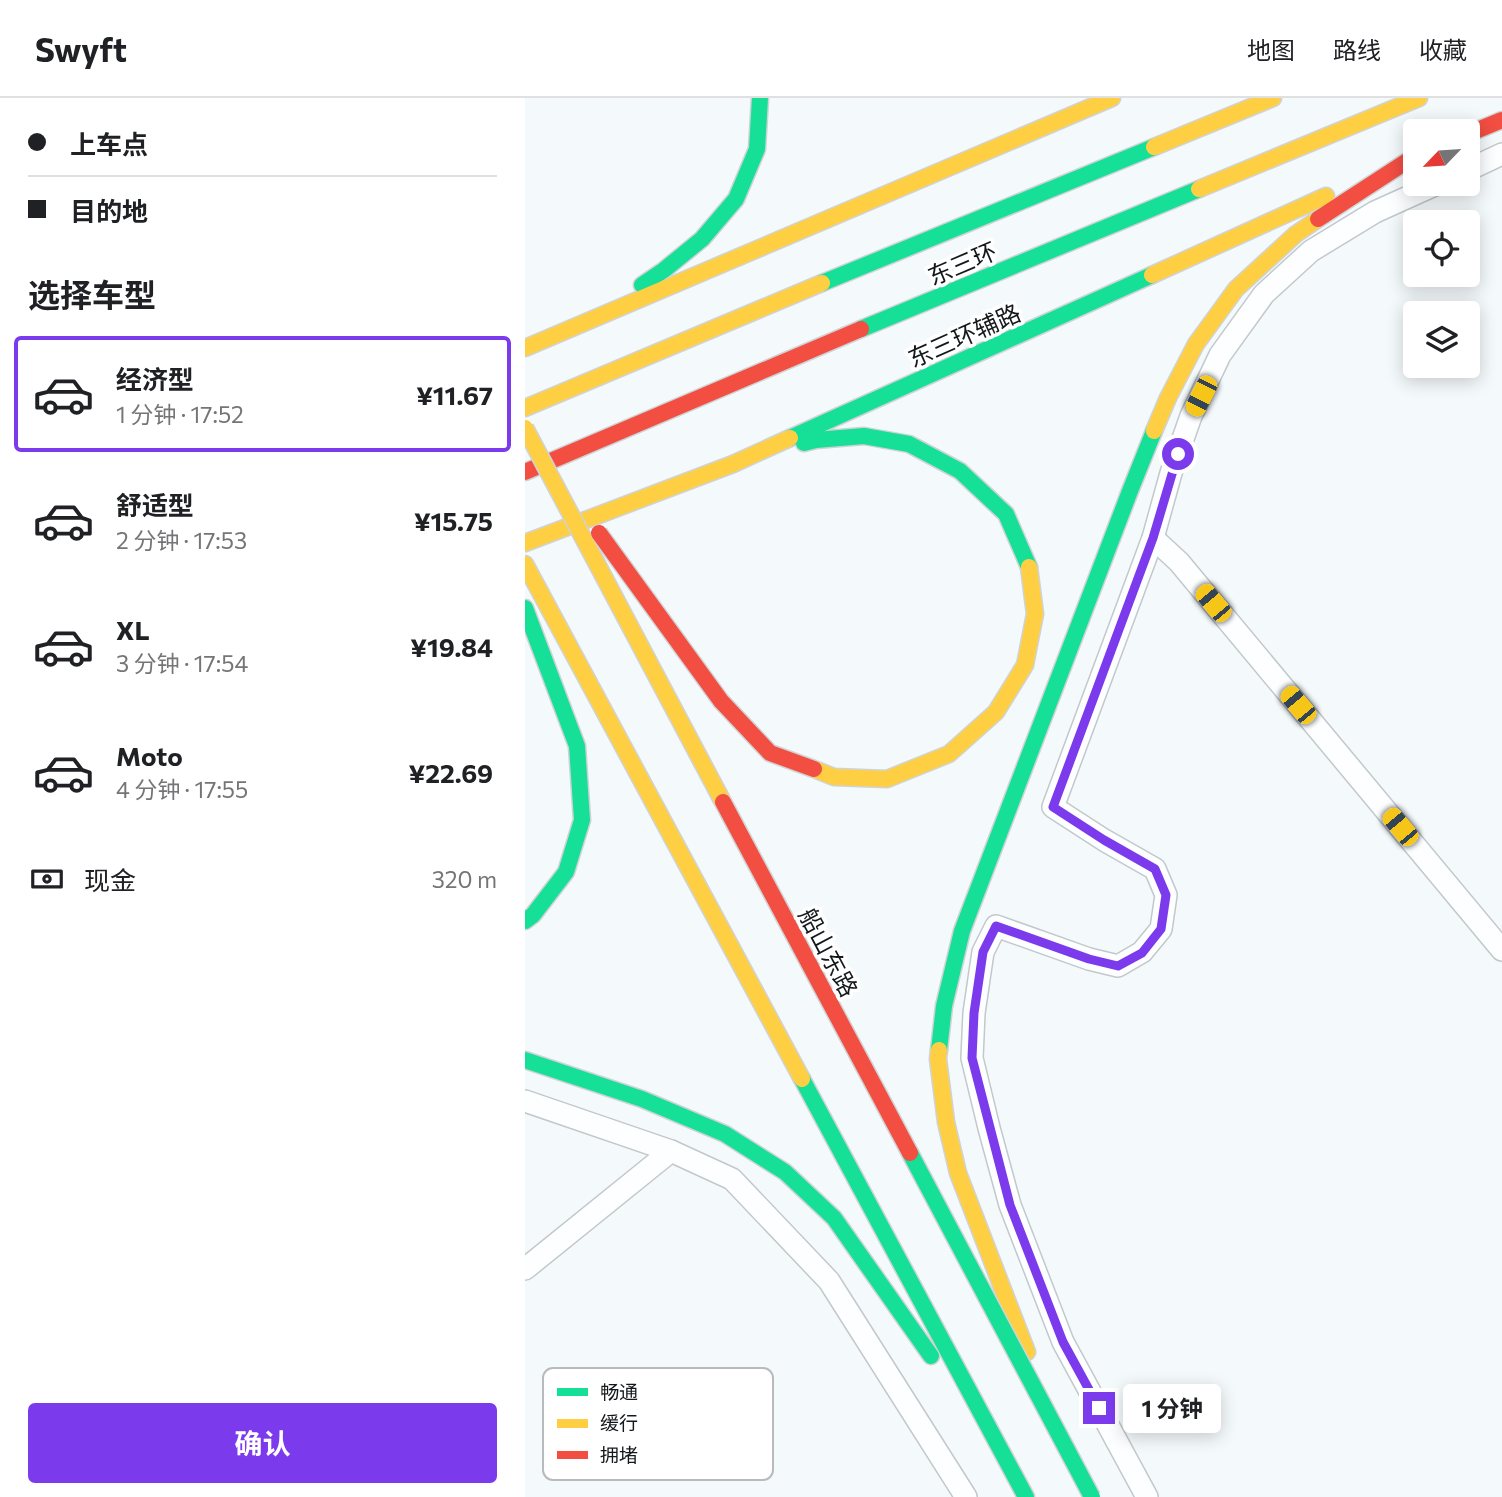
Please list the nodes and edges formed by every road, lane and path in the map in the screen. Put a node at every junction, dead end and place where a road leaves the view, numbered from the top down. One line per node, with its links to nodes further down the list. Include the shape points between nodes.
1 (760, 98): 12 (main road, via 757,149 736,198 702,239 664,271)
2 (1112, 98): 12 (main road)
3 (1273, 98): 14 (main road, 东三环)
4 (1419, 98): 17 (main road, 东三环)
5 (1502, 120): 6 (main road)
6 (1481, 129)
7 (1502, 154): 10 (street)
8 (1403, 161): 16 (main road, 东三环辅路)
9 (1403, 164): 28 (main road, bridge, via 1296,234 1236,289 1196,344 1130,491 962,931 944,1006 938,1059 946,1122 958,1172)
10 (1481, 164)
11 (1410, 196): 18 (street, via 1311,251 1264,294 1220,355 1191,415)
12 (583, 324): 13 (main road)
13 (525, 348)
14 (525, 408)
15 (527, 430): 16 (main road, bridge, via 721,701 770,753 834,776 887,779 949,754 996,712 1025,665 1035,614 1029,567 1006,514 960,471 909,444 864,436 816,440); 28 (main road, 船山东路, bridge)
16 (733, 464): 19 (main road, 东三环辅路)
17 (525, 472)
18 (1153, 538): 23 (street, via 1179,562); 33 (street, via 1053,807 1155,869 1166,895 1161,929 1142,953 1118,966 996,926 983,952 972,1058 1010,1205 1063,1342)
19 (525, 543)
20 (525, 565): 29 (main road)
21 (525, 608): 22 (main road, via 577,746 582,820 566,872)
22 (525, 921)
23 (1502, 950)
24 (525, 1060): 29 (main road, via 642,1099 725,1134 785,1172 834,1218)
25 (525, 1101): 26 (street)
26 (671, 1152): 27 (street); 30 (street, via 732,1180 829,1282)
27 (525, 1269)
28 (1061, 1438): 32 (main road, 船山东路, bridge)
29 (1010, 1467): 31 (main road)
30 (965, 1497)
31 (1026, 1497)
32 (1092, 1497)
33 (1147, 1497)

